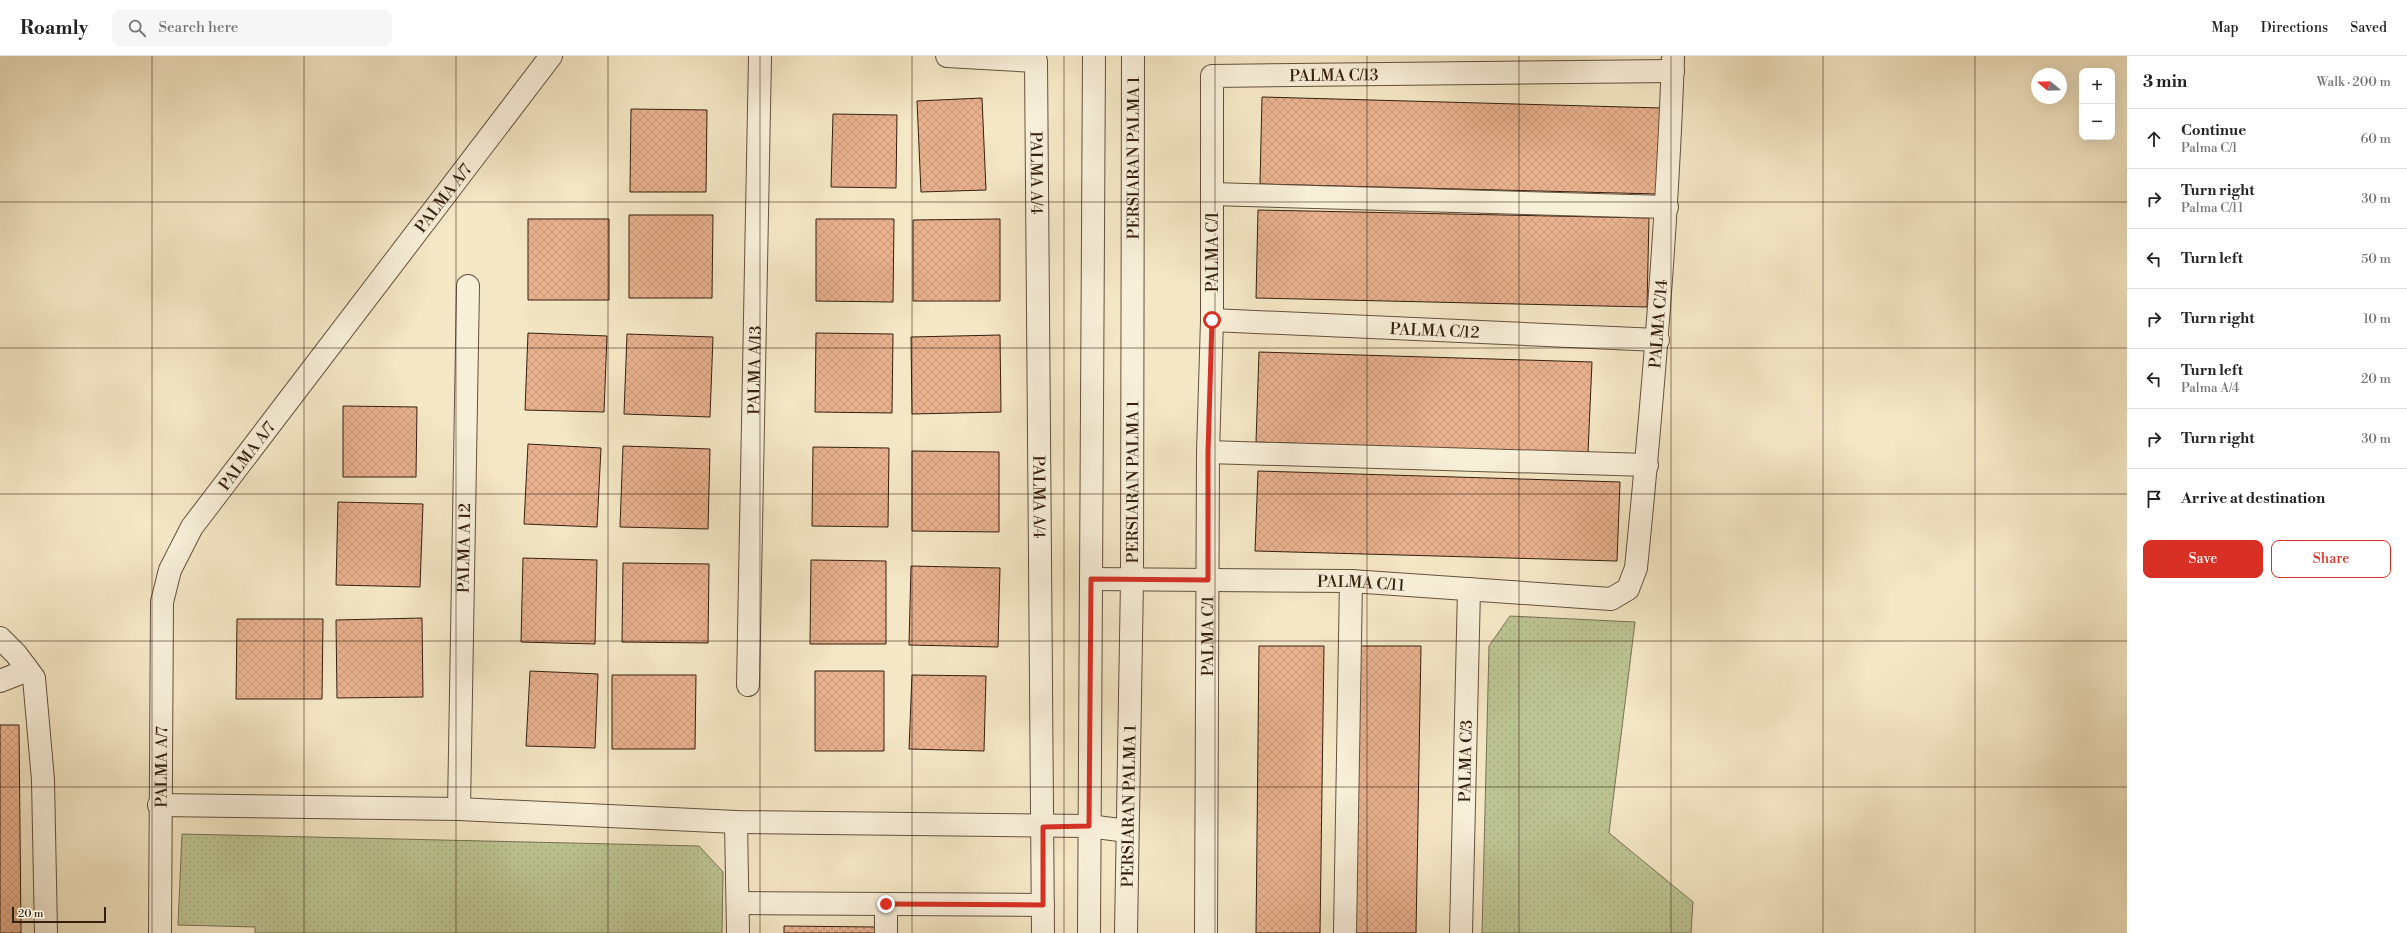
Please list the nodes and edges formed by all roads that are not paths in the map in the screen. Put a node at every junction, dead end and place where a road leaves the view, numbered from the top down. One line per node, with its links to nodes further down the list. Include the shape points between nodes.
1 (552, 56): 25 (street, PALMA A/7, via 189,533 170,570 162,602)
2 (760, 56): 24 (street, PALMA A/13)
3 (947, 56): 29 (street, PALMA A/4, via 1036,61)
4 (1094, 56): 15 (street)
5 (1133, 56): 16 (street, PERSIARAN PALMA 1)
6 (1673, 64): 7 (street, PALMA C/13); 9 (street, PALMA C/14)
7 (1212, 76): 8 (street, PALMA C/1)
8 (1212, 194): 9 (street); 11 (street, PALMA C/1)
9 (1667, 207): 12 (street, PALMA C/14)
10 (468, 286): 26 (street, PALMA A 12)
11 (1212, 320): 12 (street, PALMA C/12); 13 (street, PALMA C/1)
12 (1658, 340): 14 (street, PALMA C/14)
13 (1208, 452): 14 (street); 17 (street, PALMA C/1)
14 (1646, 465): 20 (street, PALMA C/14, via 1636,568)
15 (1091, 579): 16 (street, PALMA C/11); 28 (street)
16 (1132, 580): 17 (street, PALMA C/11); 30 (street, PERSIARAN PALMA 1)
17 (1208, 580): 18 (street, PALMA C/11); 41 (street, PALMA C/1)
18 (1351, 581): 19 (street, PALMA C/11); 42 (street)
19 (1469, 589): 20 (street, PALMA C/11, via 1611,599); 43 (street, PALMA C/3)
20 (1628, 589)
21 (0, 638): 22 (street)
22 (28, 670): 23 (street); 34 (street, via 34,678 43,780)
23 (0, 681)
24 (748, 685)
25 (159, 805): 26 (street); 35 (street, PALMA A/7)
26 (459, 809): 27 (street)
27 (736, 822): 29 (street); 31 (street)
28 (1089, 826): 29 (street); 30 (street); 39 (street)
29 (1043, 827): 33 (street, PALMA A/4)
30 (1127, 831): 40 (street, PERSIARAN PALMA 1)
31 (739, 903): 32 (street); 36 (street)
32 (886, 904): 33 (street); 37 (street)
33 (1043, 905): 38 (street, PALMA A/4)
34 (46, 933)
35 (160, 933)
36 (738, 933)
37 (886, 933)
38 (1042, 933)
39 (1089, 933)
40 (1126, 933)
41 (1206, 933)
42 (1345, 933)
43 (1461, 933)

